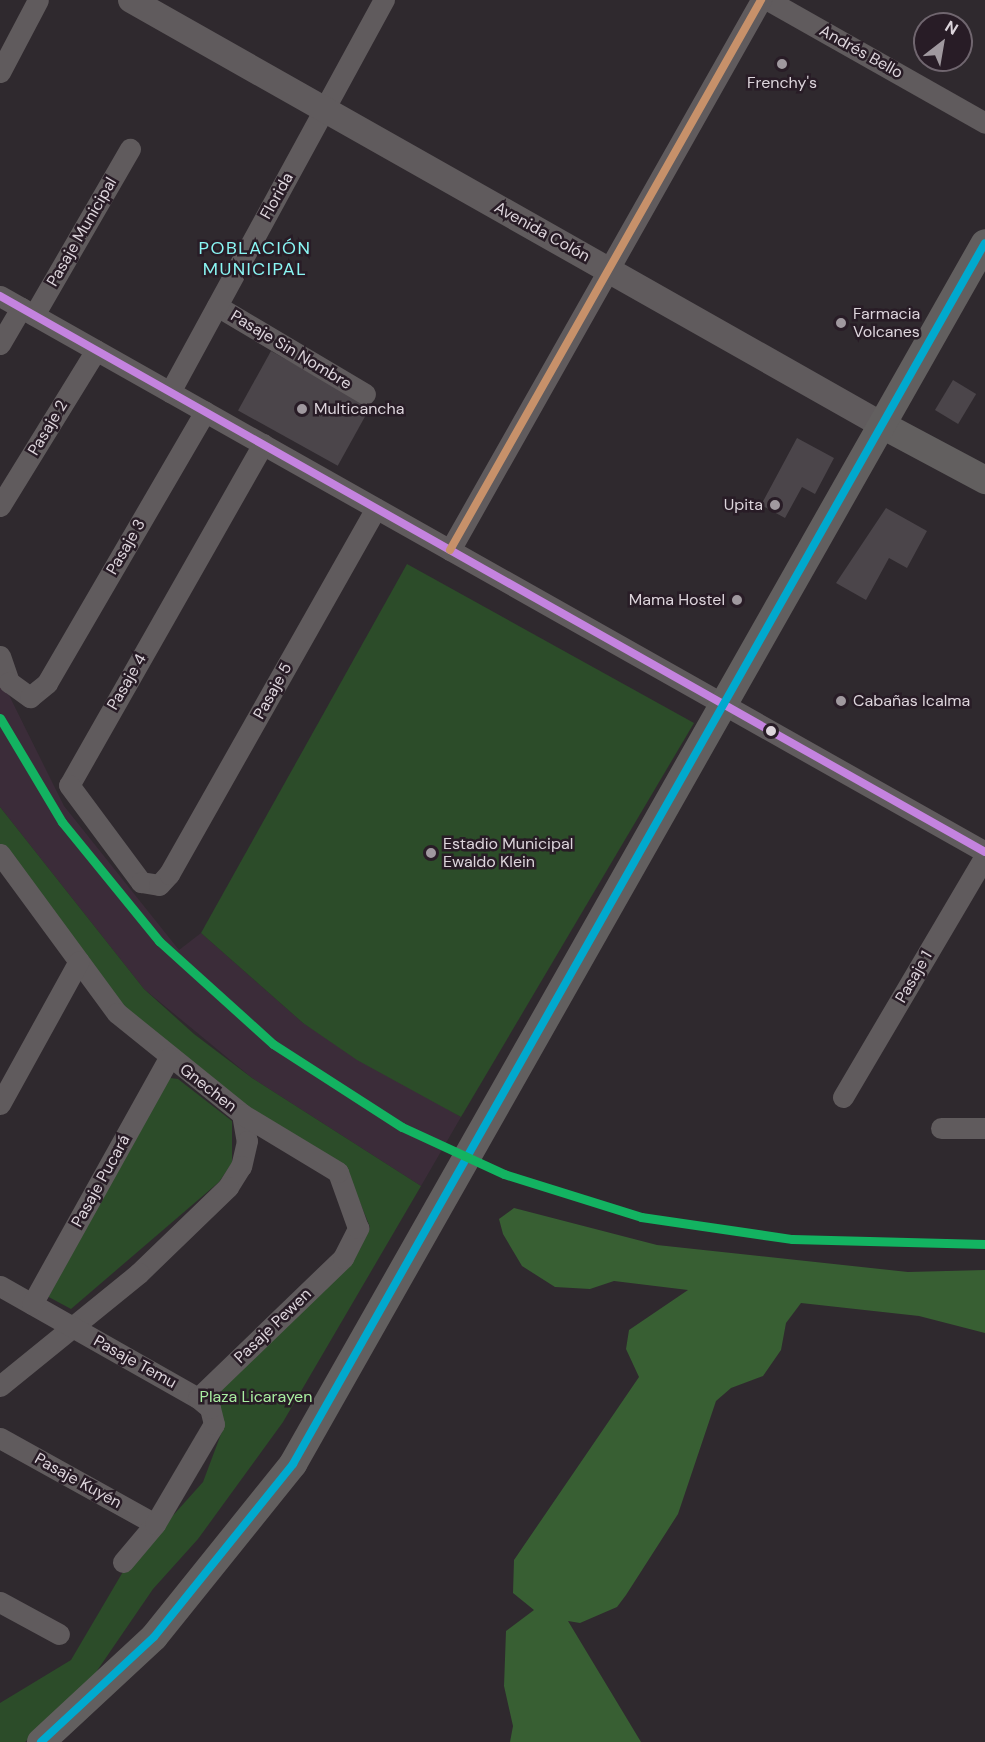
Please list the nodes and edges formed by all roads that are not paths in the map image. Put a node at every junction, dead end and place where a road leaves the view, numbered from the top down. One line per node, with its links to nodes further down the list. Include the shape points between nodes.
1 (38, 0): 6 (street)
2 (131, 0): 7 (street, Avenida Colón)
3 (384, 0): 7 (street, Florida)
4 (761, 0): 11 (street)
5 (768, 0): 8 (street, Andrés Bello)
6 (0, 72)
7 (325, 110): 11 (street, Avenida Colón); 13 (street, Florida)
8 (985, 123)
9 (130, 149): 14 (street, Pasaje Municipal)
10 (985, 243): 20 (main road)
11 (608, 270): 20 (street, Avenida Colón); 25 (street)
12 (0, 296): 14 (street)
13 (217, 306): 17 (street, Florida); 18 (street, Pasaje Sin Nombre)
14 (28, 311): 15 (street); 16 (street)
15 (0, 344)
16 (96, 350): 17 (street); 23 (street, Pasaje 2)
17 (170, 392): 19 (street)
18 (365, 394)
19 (205, 412): 21 (street); 26 (street, Pasaje 3, via 47,683 30,697 9,682)
20 (884, 426): 22 (main road, Avenida Colón); 27 (main road)
21 (263, 444): 24 (street); 31 (street, Pasaje 4, via 69,784 141,882 159,885)
22 (985, 480)
23 (0, 506)
24 (376, 508): 25 (street); 31 (street, Pasaje 5)
25 (450, 550): 27 (street)
26 (0, 656)
27 (726, 705): 28 (street); 49 (main road, via 293,1464 260,1510 154,1637)
28 (985, 852)
29 (0, 854): 32 (street, Gnechen)
30 (985, 856): 34 (street, Pasaje 1)
31 (169, 874)
32 (79, 961): 33 (street, Gnechen, via 117,1013); 35 (street)
33 (170, 1058): 36 (street, Gnechen); 40 (street, Pasaje Pucará)
34 (843, 1097)
35 (0, 1104)
36 (242, 1114): 41 (street, Gnechen, via 245,1155 228,1187 140,1273); 43 (street, Pasaje Pewen, via 338,1173 358,1228 343,1258)
37 (940, 1128): 38 (street)
38 (985, 1128)
39 (0, 1286): 40 (street, Pasaje Temu)
40 (33, 1305): 41 (street, Pasaje Temu)
41 (72, 1327): 42 (street, Gnechen); 43 (street, Pasaje Temu)
42 (0, 1386)
43 (198, 1398): 45 (street, via 210,1408 214,1424)
44 (0, 1438): 45 (street, Pasaje Kuyén)
45 (156, 1524): 46 (street)
46 (123, 1562)
47 (0, 1602): 48 (street)
48 (59, 1634)
49 (41, 1742)

